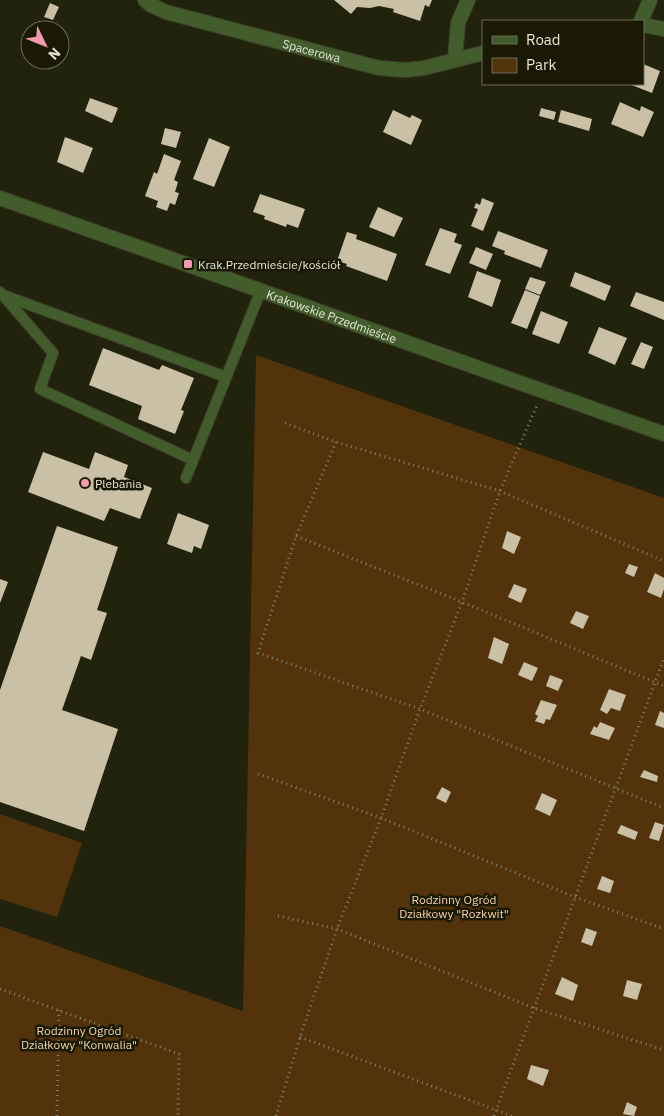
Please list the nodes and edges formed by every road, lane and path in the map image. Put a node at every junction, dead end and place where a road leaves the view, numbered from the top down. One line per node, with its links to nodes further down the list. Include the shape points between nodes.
1 (145, 0): 8 (street, Spacerowa, via 166,12 378,68 406,70)
2 (468, 0): 8 (street, via 458,23)
3 (650, 0): 4 (street)
4 (641, 20)
5 (644, 25): 6 (street)
6 (664, 29)
7 (482, 53): 8 (street, Spacerowa)
8 (456, 60)
9 (0, 198): 10 (street, Krakowskie Przedmieście)
10 (261, 290): 12 (lane); 13 (street, Krakowskie Przedmieście)
11 (1, 293): 12 (lane); 17 (lane, via 53,353 40,389)
12 (226, 377): 17 (lane)
13 (543, 390): 15 (street, Krakowskie Przedmieście); 19 (path)
14 (285, 423): 16 (path)
15 (664, 434)
16 (336, 442): 19 (path); 20 (path)
17 (193, 460): 18 (lane)
18 (186, 478)
19 (500, 491): 21 (path); 22 (path)
20 (296, 536): 22 (path); 26 (path, via 258,653)
21 (664, 561)
22 (462, 602): 24 (path); 26 (path)
23 (664, 658): 24 (path)
24 (655, 682): 25 (path); 28 (path)
25 (664, 686)
26 (420, 709): 28 (path); 30 (path)
27 (258, 774): 30 (path)
28 (615, 789): 29 (path); 31 (path)
29 (664, 808)
30 (381, 818): 31 (path); 33 (path)
31 (575, 897): 34 (path); 36 (path)
32 (278, 916): 33 (path)
33 (337, 929): 36 (path); 38 (path)
34 (664, 929)
35 (0, 989): 37 (path)
36 (534, 1008): 39 (path); 40 (path)
37 (59, 1010): 41 (path); 42 (path, via 180,1054)
38 (300, 1037): 40 (path); 43 (path)
39 (664, 1050)
40 (496, 1109): 44 (path); 45 (path)
41 (57, 1116)
42 (178, 1116)
43 (276, 1116)
44 (494, 1116)
45 (512, 1116)

